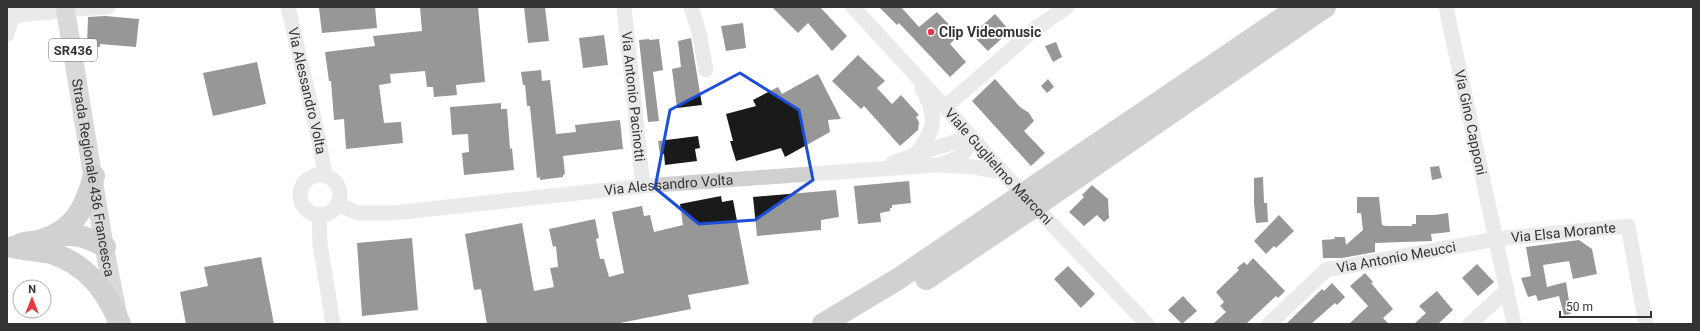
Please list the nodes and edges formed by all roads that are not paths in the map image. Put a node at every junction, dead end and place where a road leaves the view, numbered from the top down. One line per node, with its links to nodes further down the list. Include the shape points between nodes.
1 (108, 7): 10 (street)
2 (288, 7): 23 (street, Via Alessandro Volta, via 320,140)
3 (624, 7): 24 (street, Via Antonio Pacinotti)
4 (691, 7): 13 (street)
5 (853, 7): 14 (street, Viale Guglielmo Marconi)
6 (1067, 7): 16 (street, via 1035,29)
7 (1299, 7): 15 (highway, via 1209,67)
8 (1325, 7): 15 (highway)
9 (1446, 7): 28 (street, Via Gino Capponi)
10 (65, 9): 11 (street); 22 (main road, Strada Regionale 436 Francesca / SR436)
11 (10, 16): 12 (street)
12 (7, 34)
13 (706, 70)
14 (915, 73): 16 (street, Viale Guglielmo Marconi); 18 (street, via 928,99 933,120 929,136)
15 (1175, 101): 32 (highway)
16 (945, 107): 17 (street, Viale Guglielmo Marconi)
17 (972, 137): 18 (street); 19 (street, via 958,159); 21 (street, Viale Guglielmo Marconi)
18 (916, 154): 20 (street)
19 (939, 165): 20 (street, Via Alessandro Volta); 21 (street, Via Alessandro Volta)
20 (879, 169): 24 (street, Via Alessandro Volta)
21 (1002, 172): 38 (street, Viale Guglielmo Marconi)
22 (94, 176): 27 (highway, via 77,217 64,229); 30 (main road, Strada Regionale 436 Francesca / SR436)
23 (325, 176): 25 (street, via 338,187 340,193); 26 (street, Via Alessandro Volta, via 306,180 300,192 307,210)
24 (643, 186): 25 (street, Via Alessandro Volta, via 393,213 358,213)
25 (337, 204): 26 (street, via 330,212)
26 (319, 214): 35 (street, via 320,244)
27 (49, 237): 29 (highway); 30 (highway, via 74,234 93,240)
28 (1496, 239): 33 (street, Via Gino Capponi); 39 (street, Via Antonio Meucci, via 1326,270); 42 (street, Via Elsa Morante, via 1628,226)
29 (9, 247): 31 (highway, via 47,253)
30 (105, 249): 31 (highway, via 87,259); 34 (main road, Strada Regionale 436 Francesca / SR436)
31 (67, 260): 34 (highway, via 80,268 100,287)
32 (904, 285): 36 (highway); 37 (highway)
33 (1506, 291): 40 (street); 41 (street, Via Gino Capponi)
34 (120, 324)
35 (333, 324)
36 (823, 324)
37 (852, 324)
38 (1147, 324)
39 (1269, 324)
40 (1470, 324)
41 (1514, 324)
42 (1646, 324)

